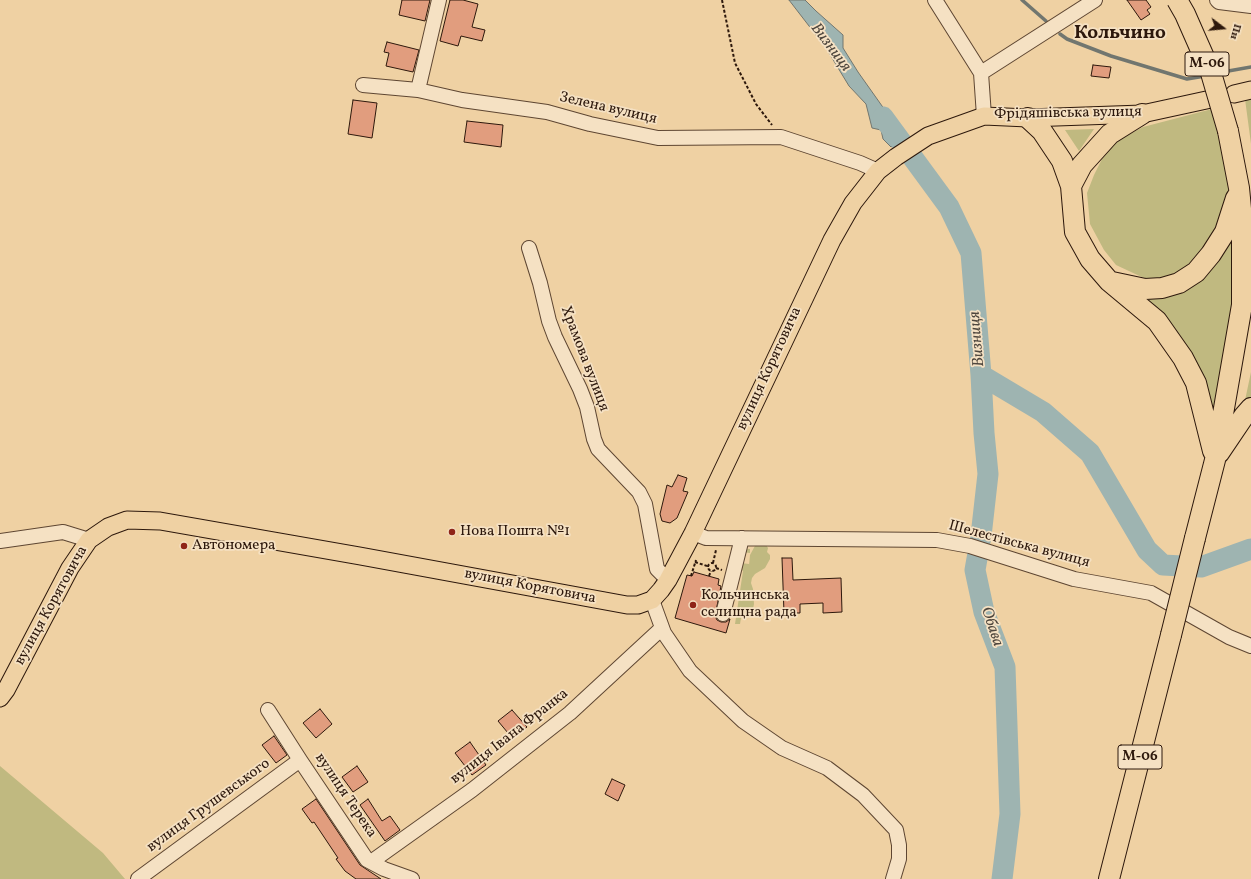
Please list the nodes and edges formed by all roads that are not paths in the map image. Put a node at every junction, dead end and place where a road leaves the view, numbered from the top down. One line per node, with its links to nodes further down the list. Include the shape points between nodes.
1 (439, 0): 9 (street)
2 (935, 0): 7 (street)
3 (1095, 0): 7 (street)
4 (1177, 0): 19 (highway, М-06, bridge, via 1211,73 1228,131)
5 (1217, 0): 6 (street)
6 (1251, 6)
7 (981, 73): 14 (street)
8 (363, 85): 9 (street, Зелена вулиця)
9 (418, 90): 17 (street, Зелена вулиця, via 462,100 547,112 658,138 781,137)
10 (1251, 90): 11 (main road)
11 (1234, 94)
12 (1211, 99): 13 (main road, Фрідяшівська вулиця)
13 (1142, 114): 15 (main road, Фрідяшівська вулиця); 18 (highway, via 1110,134 1082,165)
14 (984, 116): 15 (main road, Фрідяшівська вулиця); 16 (main road, Фрідяшівська вулиця, via 928,136)
15 (1028, 118): 18 (highway, via 1042,131 1062,160)
16 (896, 156): 17 (main road, вулиця Корятовича)
17 (878, 171): 25 (main road, вулиця Корятовича, via 853,203 832,240)
18 (1072, 186): 22 (highway, via 1074,232 1090,259)
19 (1239, 188): 20 (highway, М-06); 22 (highway, via 1225,232 1196,272 1179,283 1162,288 1145,289)
20 (1246, 227): 24 (highway, М-06, via 1242,305)
21 (529, 248): 29 (street, Храмова вулиця, via 549,321 580,389 598,449 639,492 645,504 657,569)
22 (1109, 281): 24 (highway, via 1157,321 1183,358 1196,383)
23 (1251, 408): 24 (highway)
24 (1215, 460): 41 (highway, М-06, bridge)
25 (693, 533): 28 (street, Шелестівська вулиця); 29 (main road, вулиця Корятовича)
26 (89, 540): 27 (street, via 63,532); 30 (main road, вулиця Корятовича, via 108,527 127,520 160,521 627,605 638,605); 34 (main road, вулиця Корятовича, via 70,568)
27 (0, 541)
28 (741, 545): 31 (street); 33 (street, Шелестівська вулиця, via 937,540 970,546 1074,579 1151,592 1229,638)
29 (668, 580): 30 (main road, вулиця Корятовича)
30 (652, 600): 32 (street)
31 (723, 614)
32 (662, 628): 37 (street, вулиця Івана Франка, via 570,713 472,790); 40 (street, via 690,672 743,721 782,748 827,768 863,795 896,830 899,858)
33 (1251, 646)
34 (0, 698)
35 (268, 710): 36 (street, вулиця Терека)
36 (300, 760): 37 (street, вулиця Терека); 38 (street, вулиця Грушевського)
37 (371, 862): 39 (street, вулиця Терека)
38 (142, 878)
39 (412, 879)
40 (893, 879)
41 (1109, 879)

